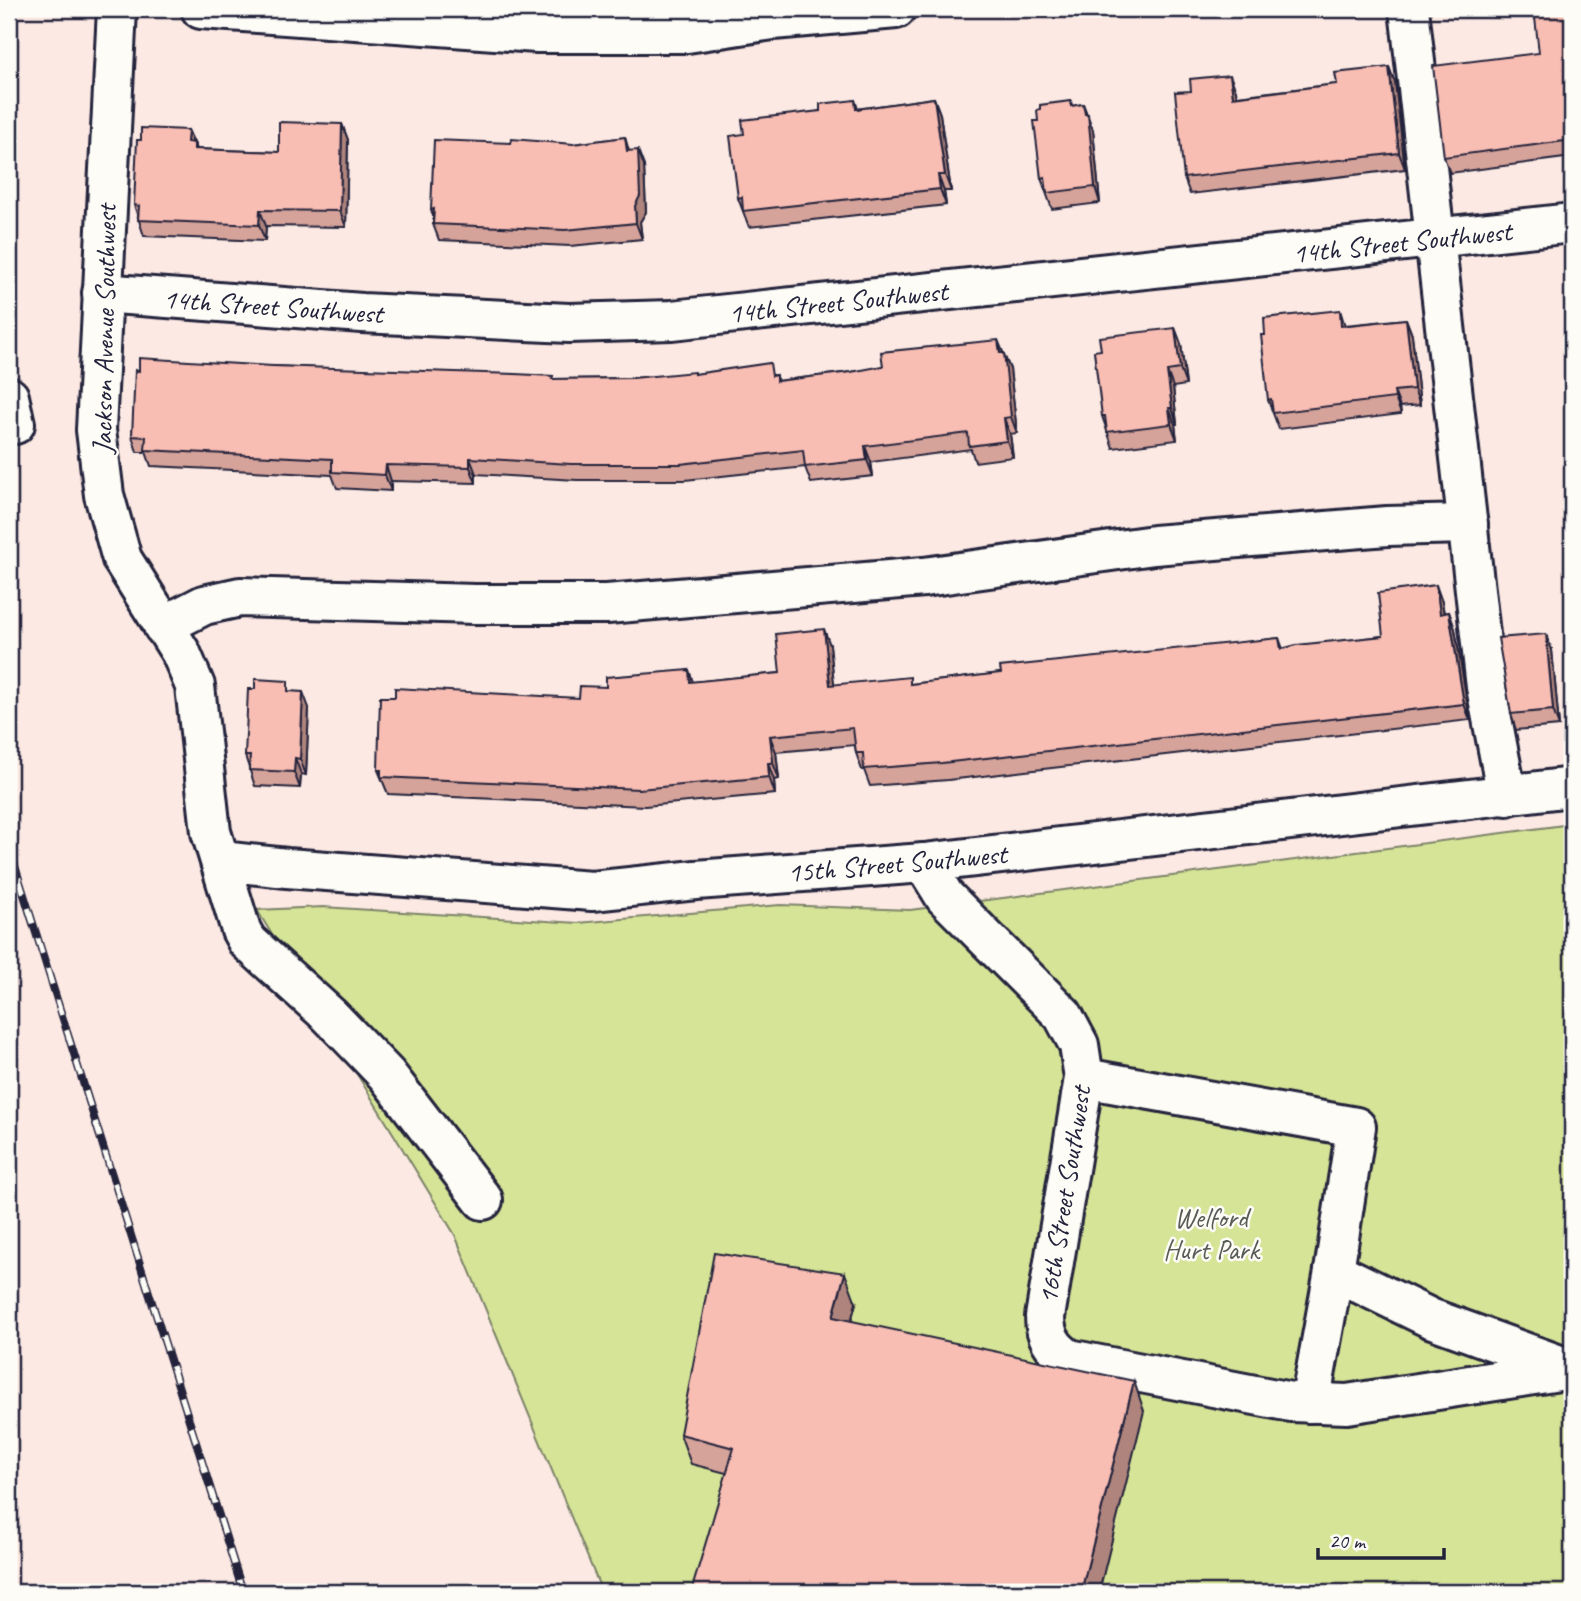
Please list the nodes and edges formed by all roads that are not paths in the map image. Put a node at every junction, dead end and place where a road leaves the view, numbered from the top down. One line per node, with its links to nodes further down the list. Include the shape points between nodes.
1 (117, 9): 7 (street, Jackson Avenue Southwest)
2 (201, 9): 3 (street, via 537,33 687,33)
3 (896, 9)
4 (1409, 9): 6 (street)
5 (1572, 223): 6 (street, 14th Street Southwest)
6 (1433, 239): 7 (street, 14th Street Southwest, via 673,320 569,323); 8 (street)
7 (102, 293): 9 (street, Jackson Avenue Southwest, via 96,430 104,495 122,559)
8 (1468, 524): 9 (street, via 1154,545 924,577 607,604 240,597 204,605); 11 (street, via 1486,687)
9 (163, 626): 12 (street, Jackson Avenue Southwest, via 195,686 211,832)
10 (1572, 787): 11 (street, 15th Street Southwest)
11 (1507, 796): 13 (street, 15th Street Southwest)
12 (221, 861): 13 (street, 15th Street Southwest, via 592,891); 15 (street, Jackson Avenue Southwest, via 247,941 387,1075)
13 (924, 863): 14 (street, 16th Street Southwest, via 945,897 1063,1016 1079,1045)
14 (1084, 1078): 16 (street, via 1356,1127); 18 (street, 16th Street Southwest, via 1045,1317 1045,1329 1056,1351 1069,1359)
15 (483, 1200)
16 (1334, 1272): 17 (street, via 1430,1318); 18 (street)
17 (1572, 1369): 18 (street, 16th Street Southwest, via 1347,1404)
18 (1310, 1403)

